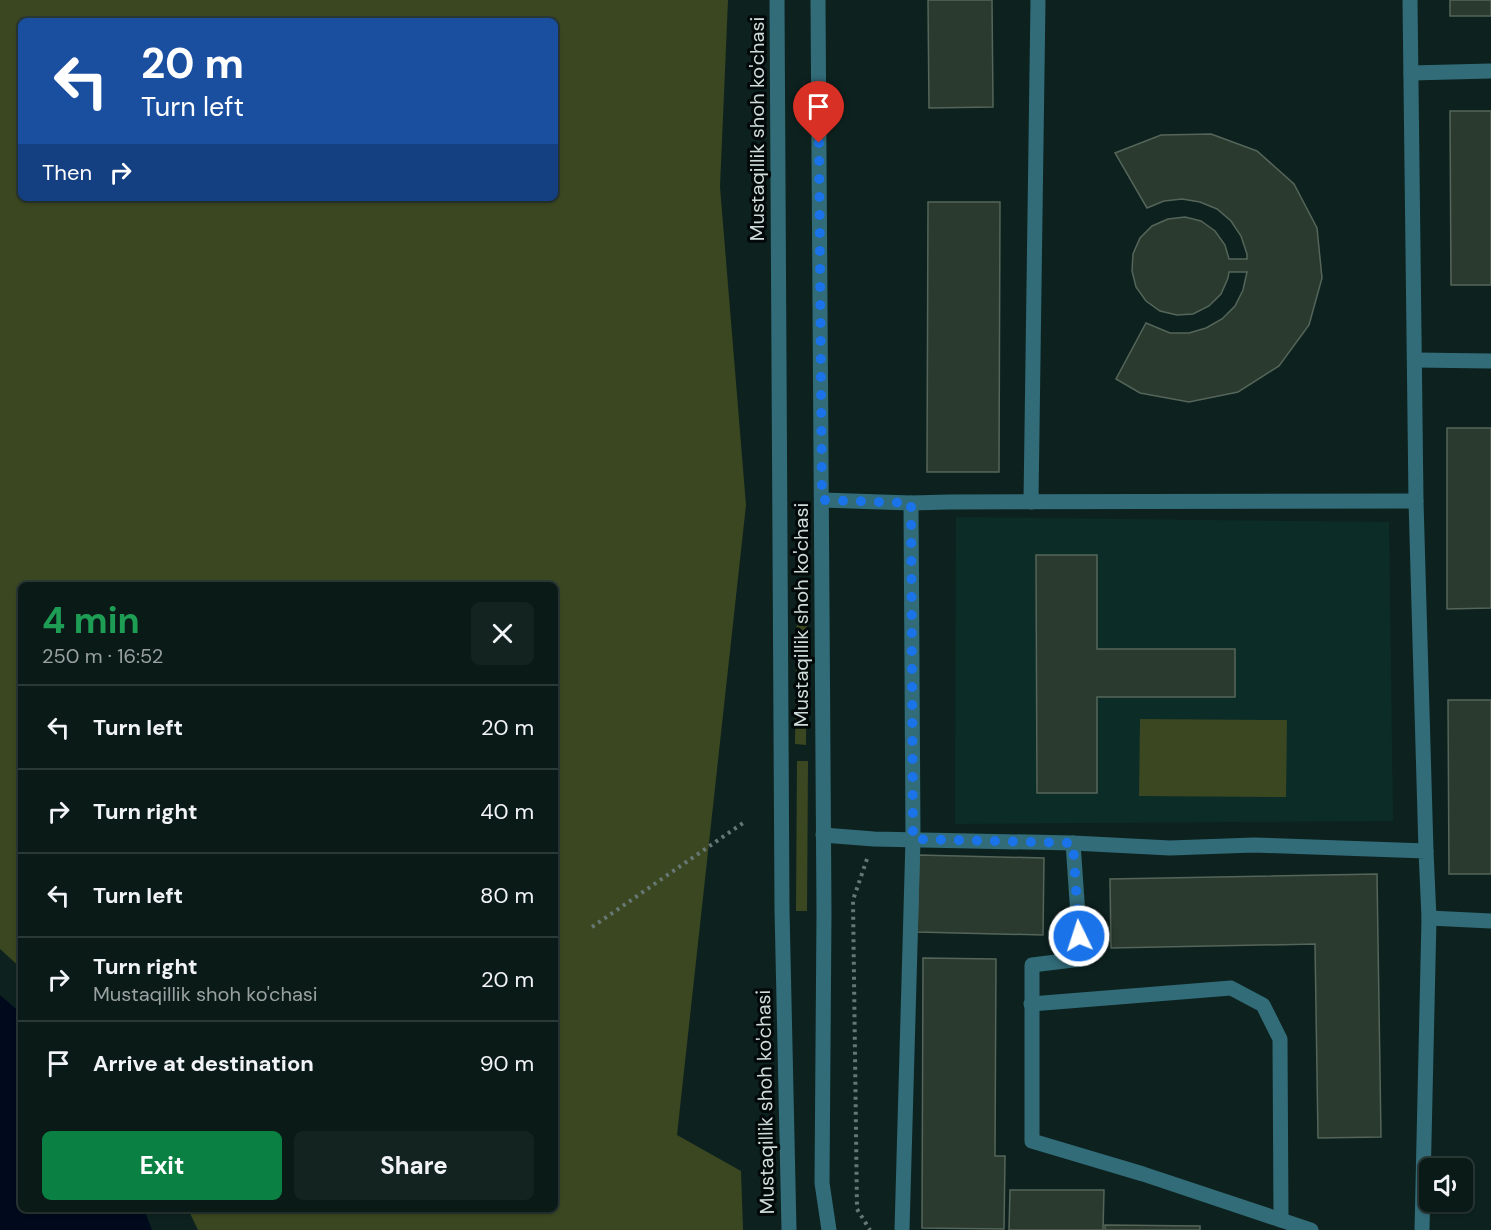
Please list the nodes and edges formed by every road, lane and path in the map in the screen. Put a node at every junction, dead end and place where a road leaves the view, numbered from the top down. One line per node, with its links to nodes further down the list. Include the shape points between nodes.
1 (777, 0): 24 (street, Mustaqillik shoh ko'chasi, via 782,909)
2 (818, 0): 9 (street, Mustaqillik shoh ko'chasi)
3 (1038, 0): 10 (street)
4 (1410, 0): 6 (street)
5 (1491, 71): 6 (street)
6 (1411, 73): 7 (street)
7 (1415, 360): 8 (street); 11 (street)
8 (1491, 361)
9 (822, 500): 12 (street); 14 (street, Mustaqillik shoh ko'chasi)
10 (1031, 501): 11 (street); 12 (street)
11 (1416, 501): 18 (street)
12 (911, 503): 16 (street)
13 (746, 821): 21 (path)
14 (823, 835): 15 (street); 25 (street, Mustaqillik shoh ko'chasi, via 822,1183)
15 (874, 839): 16 (street); 26 (path, via 853,900 857,1209)
16 (913, 839): 17 (street); 27 (street)
17 (1073, 843): 18 (street); 22 (street, via 1081,959 1032,965)
18 (1426, 851): 19 (street)
19 (1429, 918): 20 (street); 29 (street)
20 (1491, 921)
21 (592, 927)
22 (1031, 1004): 23 (street, via 1032,1141); 23 (street, via 1231,988 1263,1005 1280,1039)
23 (1281, 1220): 28 (street)
24 (789, 1230)
25 (829, 1230)
26 (870, 1230)
27 (902, 1230)
28 (1311, 1230)
29 (1422, 1230)

